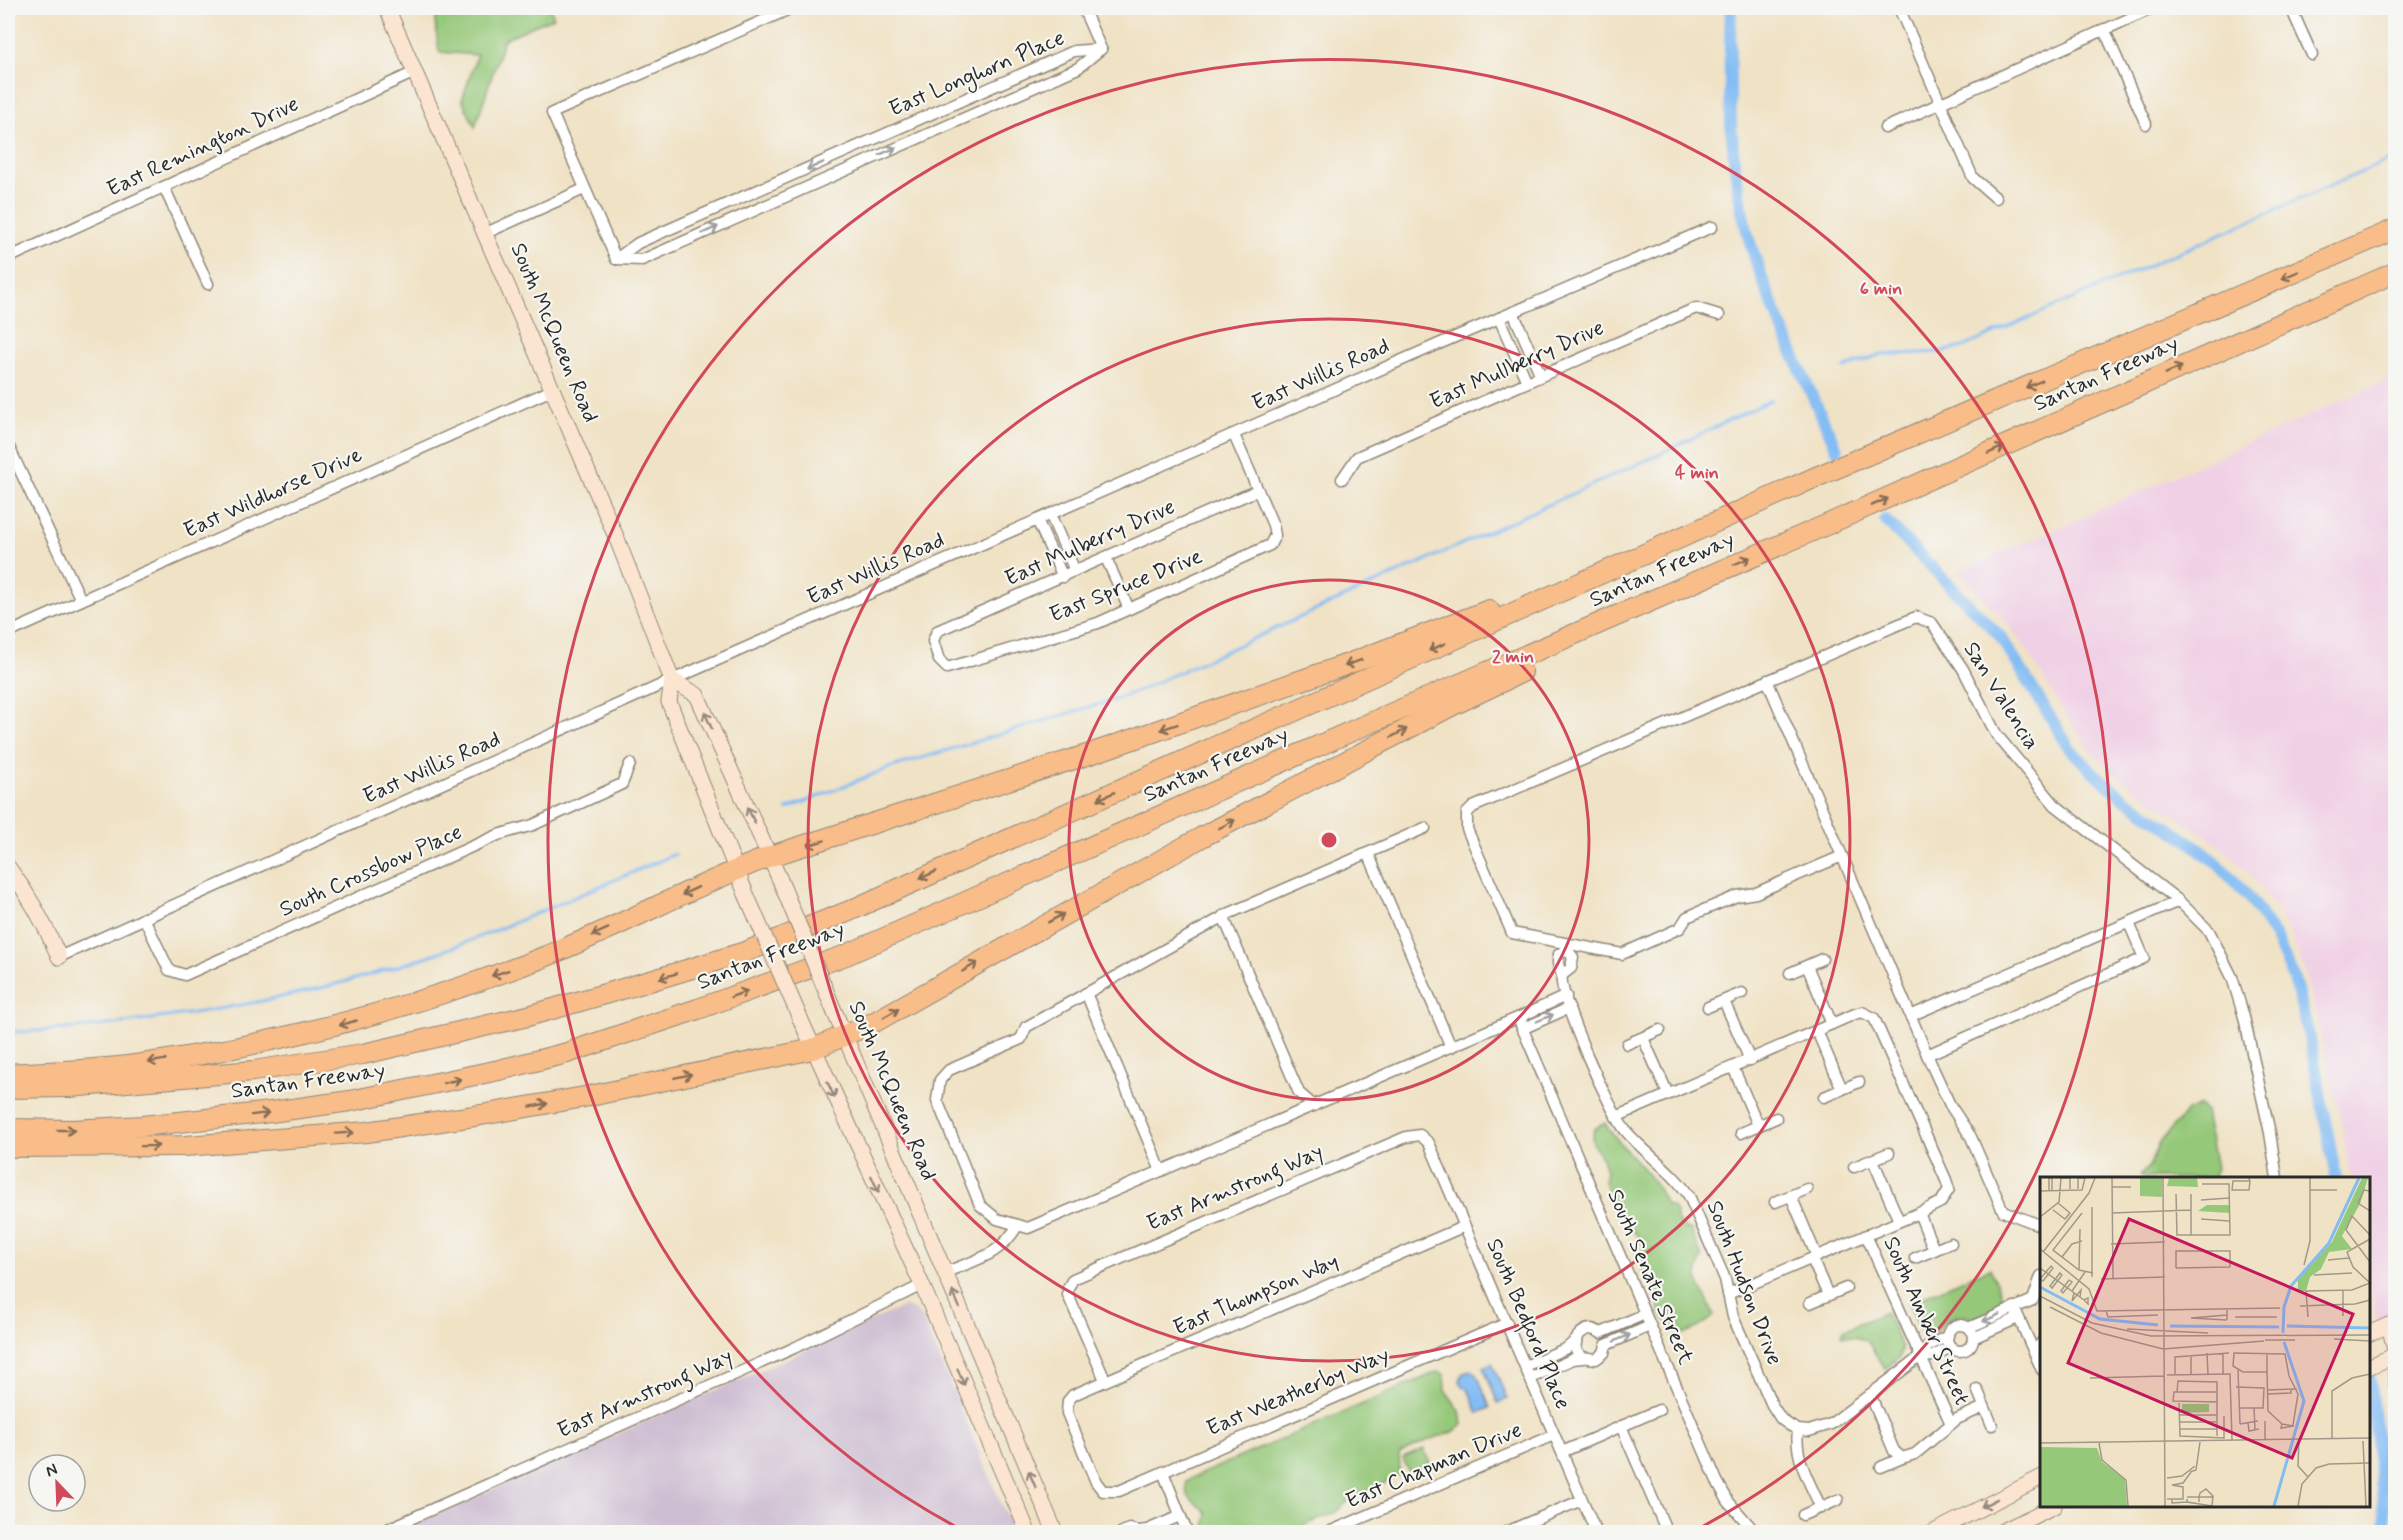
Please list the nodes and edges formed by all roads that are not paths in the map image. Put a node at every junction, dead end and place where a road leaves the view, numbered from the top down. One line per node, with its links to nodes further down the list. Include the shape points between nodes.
1 (387, 8): 11 (main road, South McQueen Road)
2 (792, 8): 22 (street, via 552,113)
3 (1083, 8): 8 (street)
4 (1899, 8): 13 (street)
5 (2153, 8): 7 (street)
6 (2291, 8): 9 (street)
7 (2104, 29): 13 (street); 16 (street)
8 (1101, 49): 10 (street, East Longhorn Place, via 1074,51); 12 (street, East Longhorn Place, via 1078,68)
9 (2312, 55)
10 (1041, 66): 12 (street); 14 (street, East Longhorn Place)
11 (415, 72): 21 (street, East Remington Drive); 29 (main road, South McQueen Road)
12 (1048, 80): 15 (street, East Longhorn Place)
13 (1940, 103): 17 (street); 23 (street, via 1973,178)
14 (952, 105): 15 (street); 18 (street, East Longhorn Place)
15 (959, 120): 19 (street, East Longhorn Place, one-way to 15)
16 (2146, 124)
17 (1885, 128)
18 (862, 145): 19 (street); 20 (street, East Longhorn Place, one-way to 20)
19 (869, 160): 24 (street, East Longhorn Place)
20 (768, 186): 24 (street); 26 (street, East Longhorn Place)
21 (164, 187): 32 (street, East Remington Drive); 36 (street)
22 (585, 189): 29 (street); 33 (street)
23 (1996, 198)
24 (775, 201): 30 (street, East Longhorn Place, one-way to 24)
25 (2396, 214): 31 (highway)
26 (678, 226): 30 (street); 33 (street, East Longhorn Place, via 638,243)
27 (1712, 227): 38 (street, East Willis Road)
28 (2396, 229): 31 (highway, Santan Freeway)
29 (486, 233): 45 (main road, South McQueen Road)
30 (685, 241): 33 (street, East Longhorn Place, via 642,260)
31 (2344, 252): 48 (highway, Santan Freeway, one-way to 48)
32 (8, 258)
33 (616, 259)
34 (2396, 272): 37 (highway, Santan Freeway)
35 (2396, 282): 37 (highway)
36 (208, 284)
37 (2322, 304): 56 (highway, Santan Freeway, one-way to 37)
38 (1513, 312): 40 (street, East Willis Road); 41 (street)
39 (1719, 315): 43 (street, East Mullberry Drive, via 1696,309)
40 (1499, 318): 42 (street); 46 (street, East Willis Road)
41 (1529, 349): 42 (street); 43 (street)
42 (1515, 355): 44 (street)
43 (1541, 376): 44 (street, East Mullberry Drive)
44 (1527, 382): 49 (street, East Mullberry Drive, via 1357,457)
45 (554, 389): 57 (street, East Wildhorse Drive); 61 (main road, South McQueen Road)
46 (1234, 435): 50 (street); 51 (street, East Willis Road)
47 (8, 445): 57 (street)
48 (1816, 477): 66 (highway, one-way to 66, via 1367,658 979,791); 101 (highway, Santan Freeway, one-way to 101, via 847,912 745,952 528,1016 363,1054 221,1074 69,1087)
49 (1342, 479)
50 (1258, 490): 53 (street, East Mulberry Drive); 58 (street, East Spruce Drive, via 1275,534 1270,545)
51 (1050, 514): 52 (street, East Willis Road); 54 (street)
52 (1037, 520): 55 (street); 61 (street, East Willis Road)
53 (1106, 558): 54 (street, East Mulberry Drive); 58 (street)
54 (1075, 572): 55 (street, East Mulberry Drive)
55 (1062, 577): 60 (street, East Mulberry Drive, via 938,631 933,641 939,660)
56 (1688, 584): 91 (highway, one-way to 56, via 1212,831 1453,705 1610,631); 109 (highway, Santan Freeway, one-way to 56, via 96,1129 282,1111 421,1088 567,1053 846,955)
57 (81, 600): 59 (street, East Wildhorse Drive)
58 (1129, 609): 60 (street, East Spruce Drive)
59 (8, 633)
60 (947, 668)
61 (672, 680): 66 (main road, South McQueen Road, one-way to 61, via 698,695); 69 (main road, South McQueen Road, via 669,702); 72 (street, East Willis Road)
62 (1767, 680): 67 (street); 70 (street, San Valencia, via 1916,617 1932,623 1963,669 1996,734 2055,805); 74 (street, San Valencia, via 1473,807 1467,813 1467,829 1512,933)
63 (630, 764): 72 (street, South Crossbow Place, via 622,784 185,975 169,970)
64 (1425, 828): 65 (street)
65 (1368, 853): 71 (street); 94 (street)
66 (771, 856): 69 (highway); 91 (main road, South McQueen Road, bridge)
67 (1842, 856): 74 (street, San Valencia, via 1687,917 1680,928 1622,954); 85 (street)
68 (8, 867): 75 (main road, via 44,922)
69 (735, 870): 95 (main road, South McQueen Road, bridge); 99 (highway, one-way to 99, via 526,964 346,1024 246,1047 132,1065)
70 (2179, 901): 73 (street); 117 (street, San Valencia, via 2209,931 2232,976 2252,1052)
71 (1223, 916): 79 (street); 105 (street, via 1299,1093)
72 (144, 918): 75 (street, East Willis Road)
73 (2129, 923): 85 (street); 96 (street, via 2144,958)
74 (1568, 947): 81 (street, via 1559,954 1557,965)
75 (59, 957)
76 (1822, 959): 77 (street)
77 (1807, 966): 78 (street); 87 (street)
78 (1790, 973)
79 (1086, 993): 116 (street); 123 (street, via 1026,1027 1021,1039 949,1070 940,1080 937,1100 980,1205 997,1219)
80 (1742, 993): 82 (street)
81 (1566, 996): 84 (street, South Hudson Drive); 86 (street)
82 (1724, 1001): 83 (street); 97 (street)
83 (1708, 1007)
84 (1569, 1008): 88 (street, one-way to 84); 106 (street, South Hudson Drive)
85 (1910, 1016): 96 (street)
86 (1522, 1017): 88 (street, South Senate Street); 94 (street)
87 (1832, 1024): 90 (street); 121 (street, via 1862,1012 1870,1014 1878,1024 1948,1189 1941,1202)
88 (1522, 1029): 139 (street, South Senate Street)
89 (1660, 1030): 92 (street)
90 (1817, 1031): 97 (street); 102 (street)
91 (845, 1036): 95 (highway); 131 (main road, South McQueen Road)
92 (1642, 1038): 93 (street); 103 (street)
93 (1628, 1044)
94 (1451, 1047): 105 (street)
95 (813, 1049): 112 (highway, one-way to 95, via 185,1146 367,1132 590,1096); 132 (main road, South McQueen Road, one-way to 132)
96 (1927, 1055): 124 (street, via 1950,1105 1971,1137 2003,1211)
97 (1750, 1060): 98 (street)
98 (1733, 1067): 103 (street); 108 (street)
99 (8, 1074)
100 (1859, 1082): 102 (street)
101 (8, 1088)
102 (1842, 1089): 104 (street)
103 (1668, 1094): 106 (street)
104 (1824, 1096)
105 (1314, 1106): 116 (street)
106 (1616, 1118): 134 (street, South Hudson Drive, via 1689,1196)
107 (1776, 1118): 108 (street)
108 (1758, 1125): 110 (street)
109 (8, 1129)
110 (1741, 1133)
111 (1420, 1135): 125 (street, South Bedford Place, via 1429,1143); 155 (street, East Armstrong Way, via 1406,1137 1079,1276 1067,1291)
112 (8, 1148)
113 (1889, 1153): 114 (street)
114 (1873, 1160): 115 (street); 122 (street)
115 (1854, 1167)
116 (1161, 1172): 123 (street, via 1028,1228)
117 (2277, 1177)
118 (1807, 1189): 119 (street)
119 (1791, 1196): 120 (street); 130 (street)
120 (1775, 1202)
121 (1919, 1213): 122 (street); 128 (street)
122 (1899, 1221): 126 (street)
123 (1018, 1225): 131 (street, via 996,1252)
124 (2040, 1225)
125 (1465, 1227): 140 (street, South Bedford Place); 155 (street, East Thompson Way)
126 (1866, 1235): 130 (street); 149 (street, South Amber Street)
127 (1951, 1243): 128 (street)
128 (1934, 1250): 129 (street)
129 (1915, 1257)
130 (1814, 1258): 134 (street); 136 (street)
131 (944, 1273): 132 (main road); 182 (main road, South McQueen Road, one-way to 131)
132 (922, 1285): 180 (street, East Armstrong Way, via 794,1348); 181 (main road, South McQueen Road, one-way to 181)
133 (1846, 1288): 136 (street)
134 (1728, 1294): 164 (street, South Hudson Drive, via 1733,1317 1772,1405 1781,1419)
135 (2039, 1294): 138 (street)
136 (1827, 1295): 137 (street)
137 (1810, 1303)
138 (2016, 1313): 143 (street); 148 (street)
139 (1645, 1314): 141 (street, South Senate Street); 145 (street, via 1601,1333 1585,1330)
140 (1507, 1323): 152 (street, South Bedford Place); 169 (street, East Weatherby Way)
141 (1650, 1326): 150 (street, one-way to 141, via 1596,1359 1604,1353 1606,1345); 188 (street, South Senate Street, via 1717,1481)
142 (2383, 1328): 151 (main road)
143 (1971, 1333): 144 (street, via 1956,1326); 147 (street, via 1967,1349)
144 (1948, 1336): 147 (street); 149 (street, via 1928,1346)
145 (1576, 1340): 150 (street, via 1576,1350); 152 (street)
146 (2040, 1345): 148 (street)
147 (1951, 1347): 149 (street, via 1933,1356)
148 (2034, 1353): 153 (street)
149 (1920, 1357): 158 (street); 161 (street, South Amber Street)
150 (1583, 1358): 154 (street)
151 (2387, 1359): 156 (main road)
152 (1526, 1366): 154 (street, South Bedford Place)
153 (2040, 1366)
154 (1531, 1378): 165 (street, South Bedford Place)
155 (1105, 1380): 171 (street, East Thompson Way, via 1073,1395 1067,1404 1069,1417)
156 (2396, 1382)
157 (1977, 1389): 159 (street, South Amber Street)
158 (1870, 1394): 164 (street, via 1831,1424 1821,1429); 167 (street, via 1894,1451)
159 (1984, 1407): 161 (street, South Amber Street); 162 (street, South Amber Street)
160 (1659, 1410): 163 (street)
161 (1951, 1424): 167 (street, South Amber Street, via 1915,1454)
162 (1992, 1425)
163 (1621, 1426): 166 (street); 187 (street)
164 (1798, 1430): 175 (street, via 1801,1463)
165 (1554, 1435): 166 (street, South Bedford Place); 184 (street, East Chapman Drive)
166 (1562, 1452): 172 (street, South Bedford Place)
167 (1902, 1458): 168 (street, South Amber Street)
168 (1881, 1467)
169 (1163, 1472): 171 (street, East Weatherby Way, via 1119,1491); 177 (street)
170 (2040, 1478): 189 (main road, one-way to 189)
171 (1103, 1491)
172 (1582, 1500): 185 (street); 186 (street, South Bedford Place)
173 (1838, 1500): 175 (street)
174 (2052, 1507): 190 (main road)
175 (1821, 1508): 176 (street)
176 (1803, 1515)
177 (1180, 1516): 178 (street); 179 (street)
178 (1140, 1532): 183 (street, via 1130,1529)
179 (1184, 1532)
180 (381, 1533)
181 (1028, 1533)
182 (1055, 1533)
183 (1122, 1533)
184 (1329, 1533)
185 (1506, 1533)
186 (1596, 1533)
187 (1667, 1533)
188 (1755, 1533)
189 (1934, 1533)
190 (2001, 1533)

